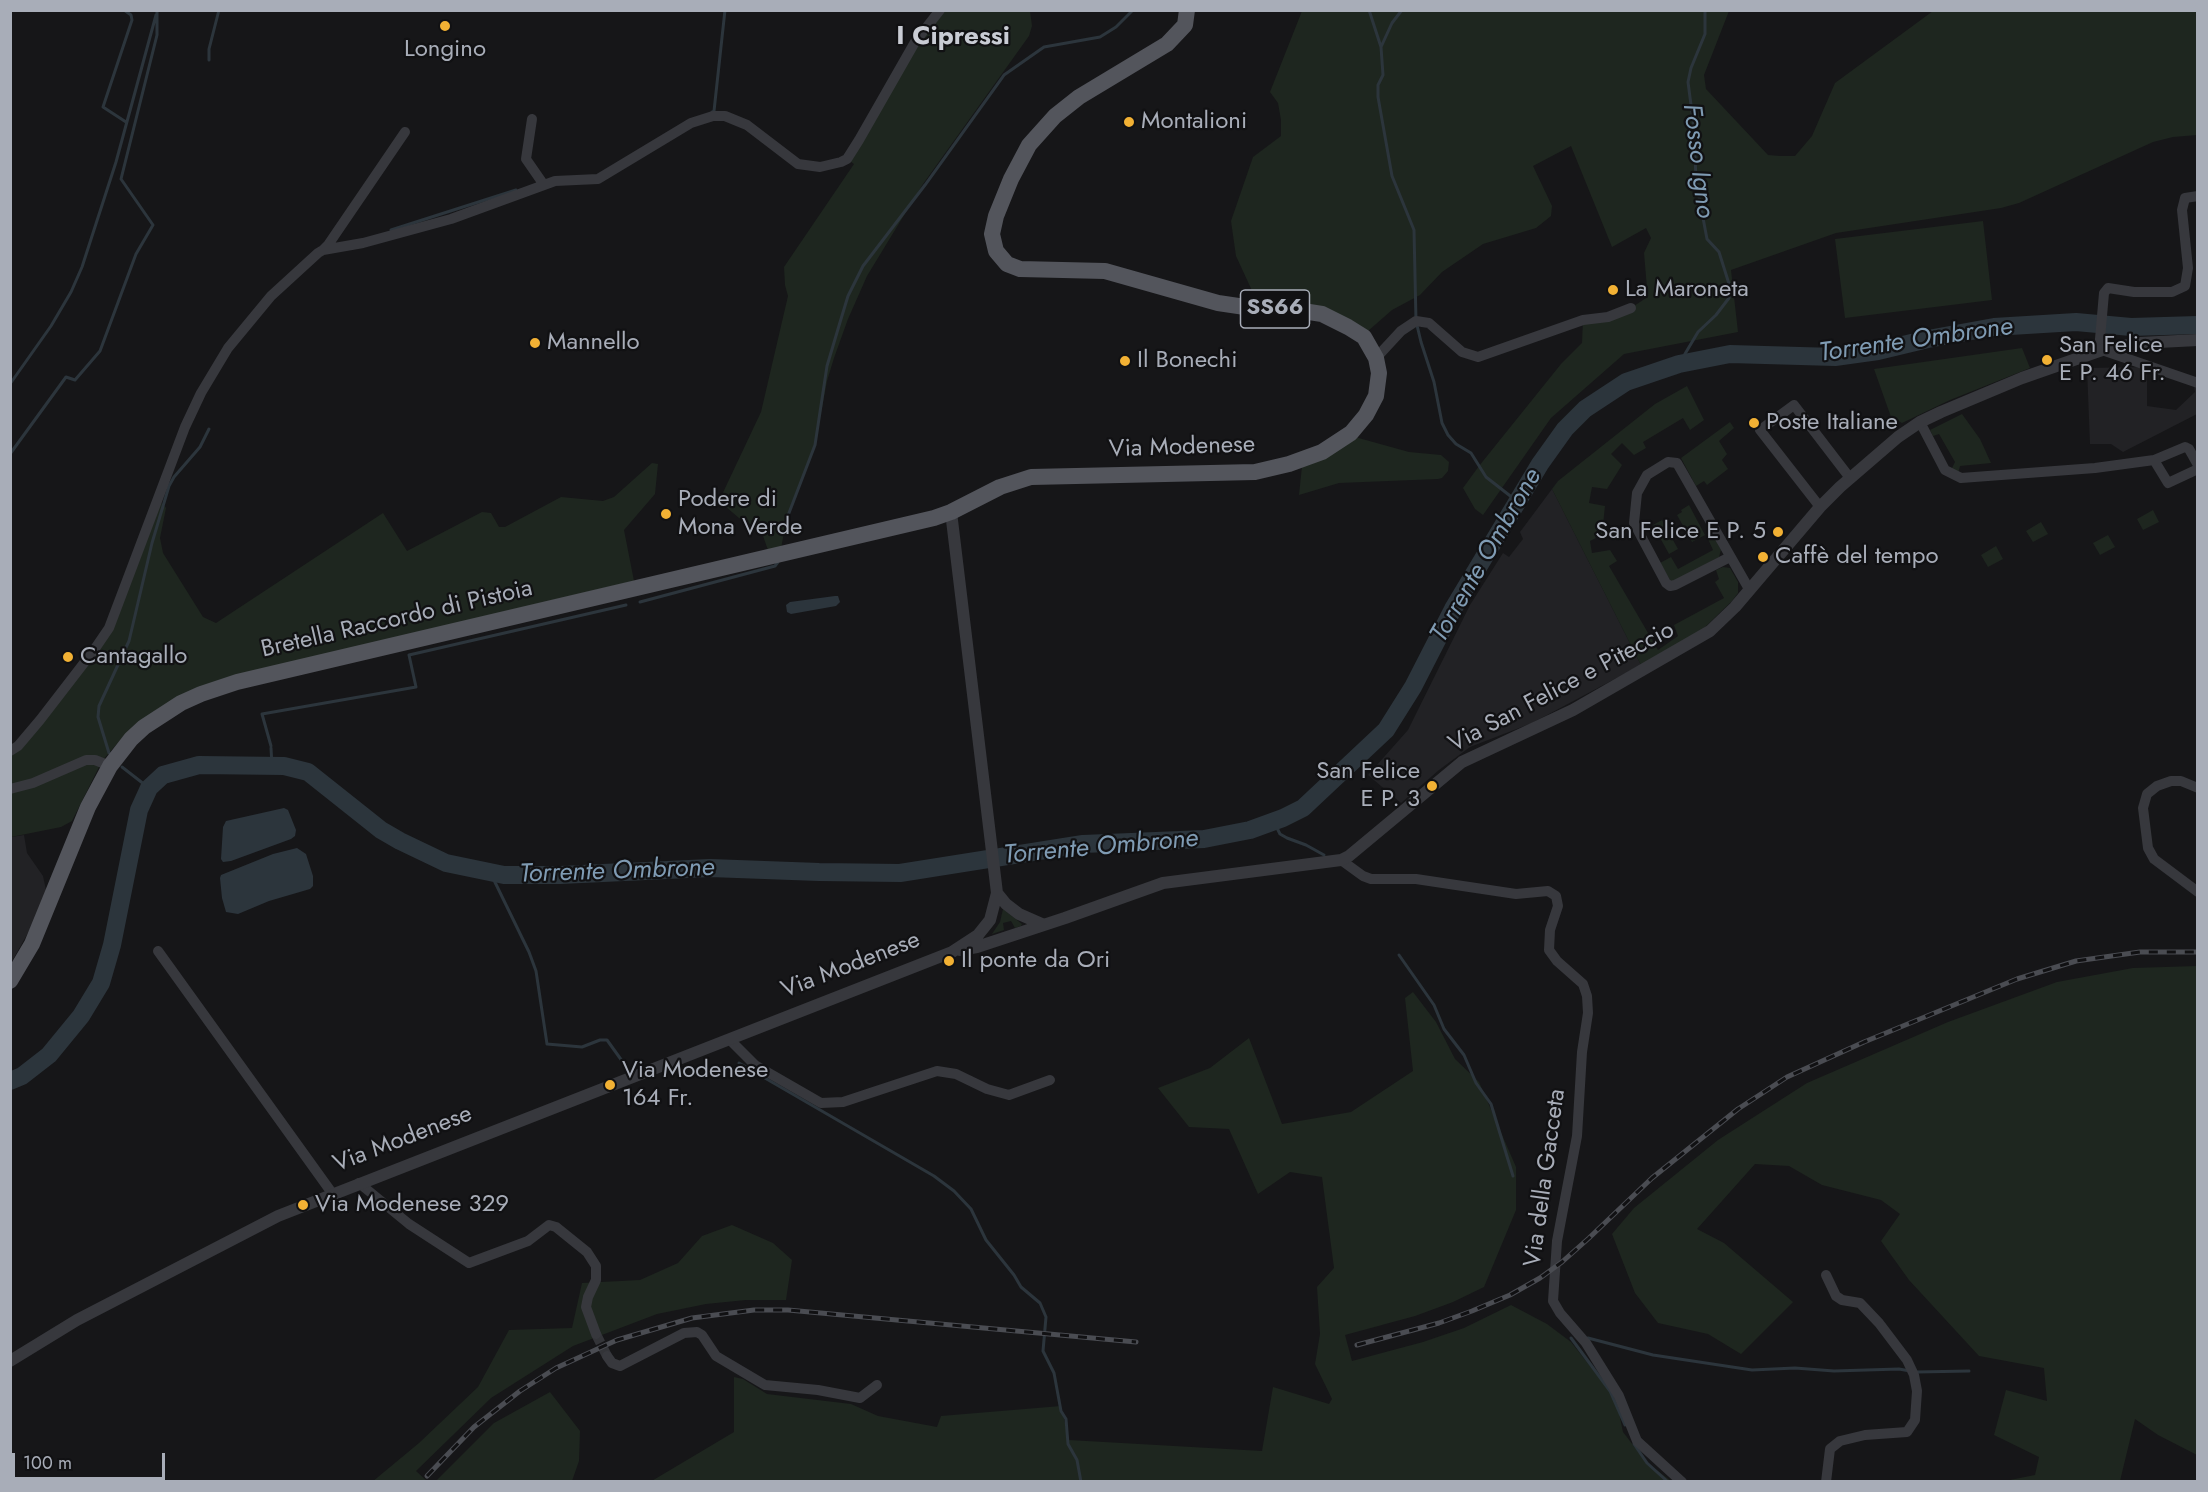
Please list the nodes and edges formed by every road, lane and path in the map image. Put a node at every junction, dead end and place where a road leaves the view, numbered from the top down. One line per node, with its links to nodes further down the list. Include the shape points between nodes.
1 (940, 10): 5 (street, via 915,42 859,140 841,162 820,167 798,164 747,126 726,116 713,116 691,123 604,177)
2 (1187, 10): 11 (main road, SS66, via 1185,25 1167,44 1079,97 1029,145 996,216 992,234 996,251 1007,264 1020,269 1105,271 1218,303 1322,314 1364,337)
3 (532, 119): 5 (street, via 526,159)
4 (405, 132): 7 (street)
5 (544, 185): 7 (street, via 451,219)
6 (2198, 196): 10 (street, via 2186,198 2182,210 2188,268 2185,286 2172,292 2134,292 2110,287 2104,293)
7 (323, 250): 21 (street, via 271,296 228,348 185,427 109,628 40,720)
8 (1631, 308): 11 (street, via 1608,317 1583,320 1478,357 1462,352 1430,323 1416,321)
9 (2198, 340): 10 (street, Via San Felice e Piteccio)
10 (2101, 344): 12 (street); 13 (street, Via San Felice e Piteccio)
11 (1376, 358): 18 (main road, Via Modenese, via 1376,396 1366,415 1338,443 1307,458 1245,472 1031,477 999,487)
12 (2198, 383)
13 (1920, 422): 14 (street, via 1945,470 1961,478); 16 (street, Via San Felice e Piteccio)
14 (2154, 460): 15 (street, via 2186,447); 15 (street, via 2168,483)
15 (2198, 467)
16 (1850, 478): 17 (street, Via San Felice e Piteccio); 17 (street, via 1794,405 1760,430)
17 (1820, 507): 20 (street, Via San Felice e Piteccio)
18 (951, 512): 22 (main road, Bretella Raccordo di Pistoia, via 220,687 181,703 144,727); 27 (street)
19 (1730, 556): 19 (street, via 1677,463 1668,462 1647,475 1637,493 1634,523 1666,583 1675,585); 20 (street)
20 (1749, 589): 25 (street, Via San Felice e Piteccio, via 1721,622 1697,640 1573,710 1462,762)
21 (10, 750)
22 (110, 766): 24 (street, via 86,760); 31 (main road, Bretella Raccordo di Pistoia, via 88,807 32,944)
23 (2198, 788): 26 (street, via 2170,781 2147,794 2143,808 2148,848 2154,859)
24 (10, 789)
25 (1341, 860): 28 (street, Via San Felice e Piteccio, via 1163,883); 41 (street, Via della Gacceta, via 1371,879 1416,879 1516,894 1548,891 1556,896 1558,906 1550,930 1549,950 1583,984 1588,1013 1577,1136 1557,1241 1553,1301 1586,1342 1620,1396 1637,1441)
26 (2198, 892)
27 (997, 893): 28 (street, via 1019,914); 29 (street, via 986,926)
28 (1044, 925): 29 (street, Via San Felice e Piteccio)
29 (956, 950): 32 (street, Via Modenese)
30 (158, 951): 35 (street)
31 (10, 981)
32 (729, 1039): 33 (street, via 755,1065 821,1103 843,1102 937,1071 956,1074 1009,1095); 34 (street, Via Modenese)
33 (1050, 1080)
34 (359, 1183): 35 (street, Via Modenese); 37 (street, via 418,1231 469,1263 528,1241 549,1225 556,1227 587,1252 596,1266 597,1276 586,1308)
35 (332, 1193): 39 (street, Via Modenese, via 257,1225 77,1320)
36 (1826, 1275): 42 (street, via 1836,1296 1860,1303 1879,1323 1907,1360 1917,1391 1915,1420 1907,1432 1840,1441 1830,1449)
37 (597, 1334)
38 (607, 1356): 40 (street, via 620,1366 684,1333 697,1332 716,1356 765,1385 860,1398)
39 (10, 1361)
40 (877, 1385)
41 (1682, 1482)
42 (1826, 1482)

